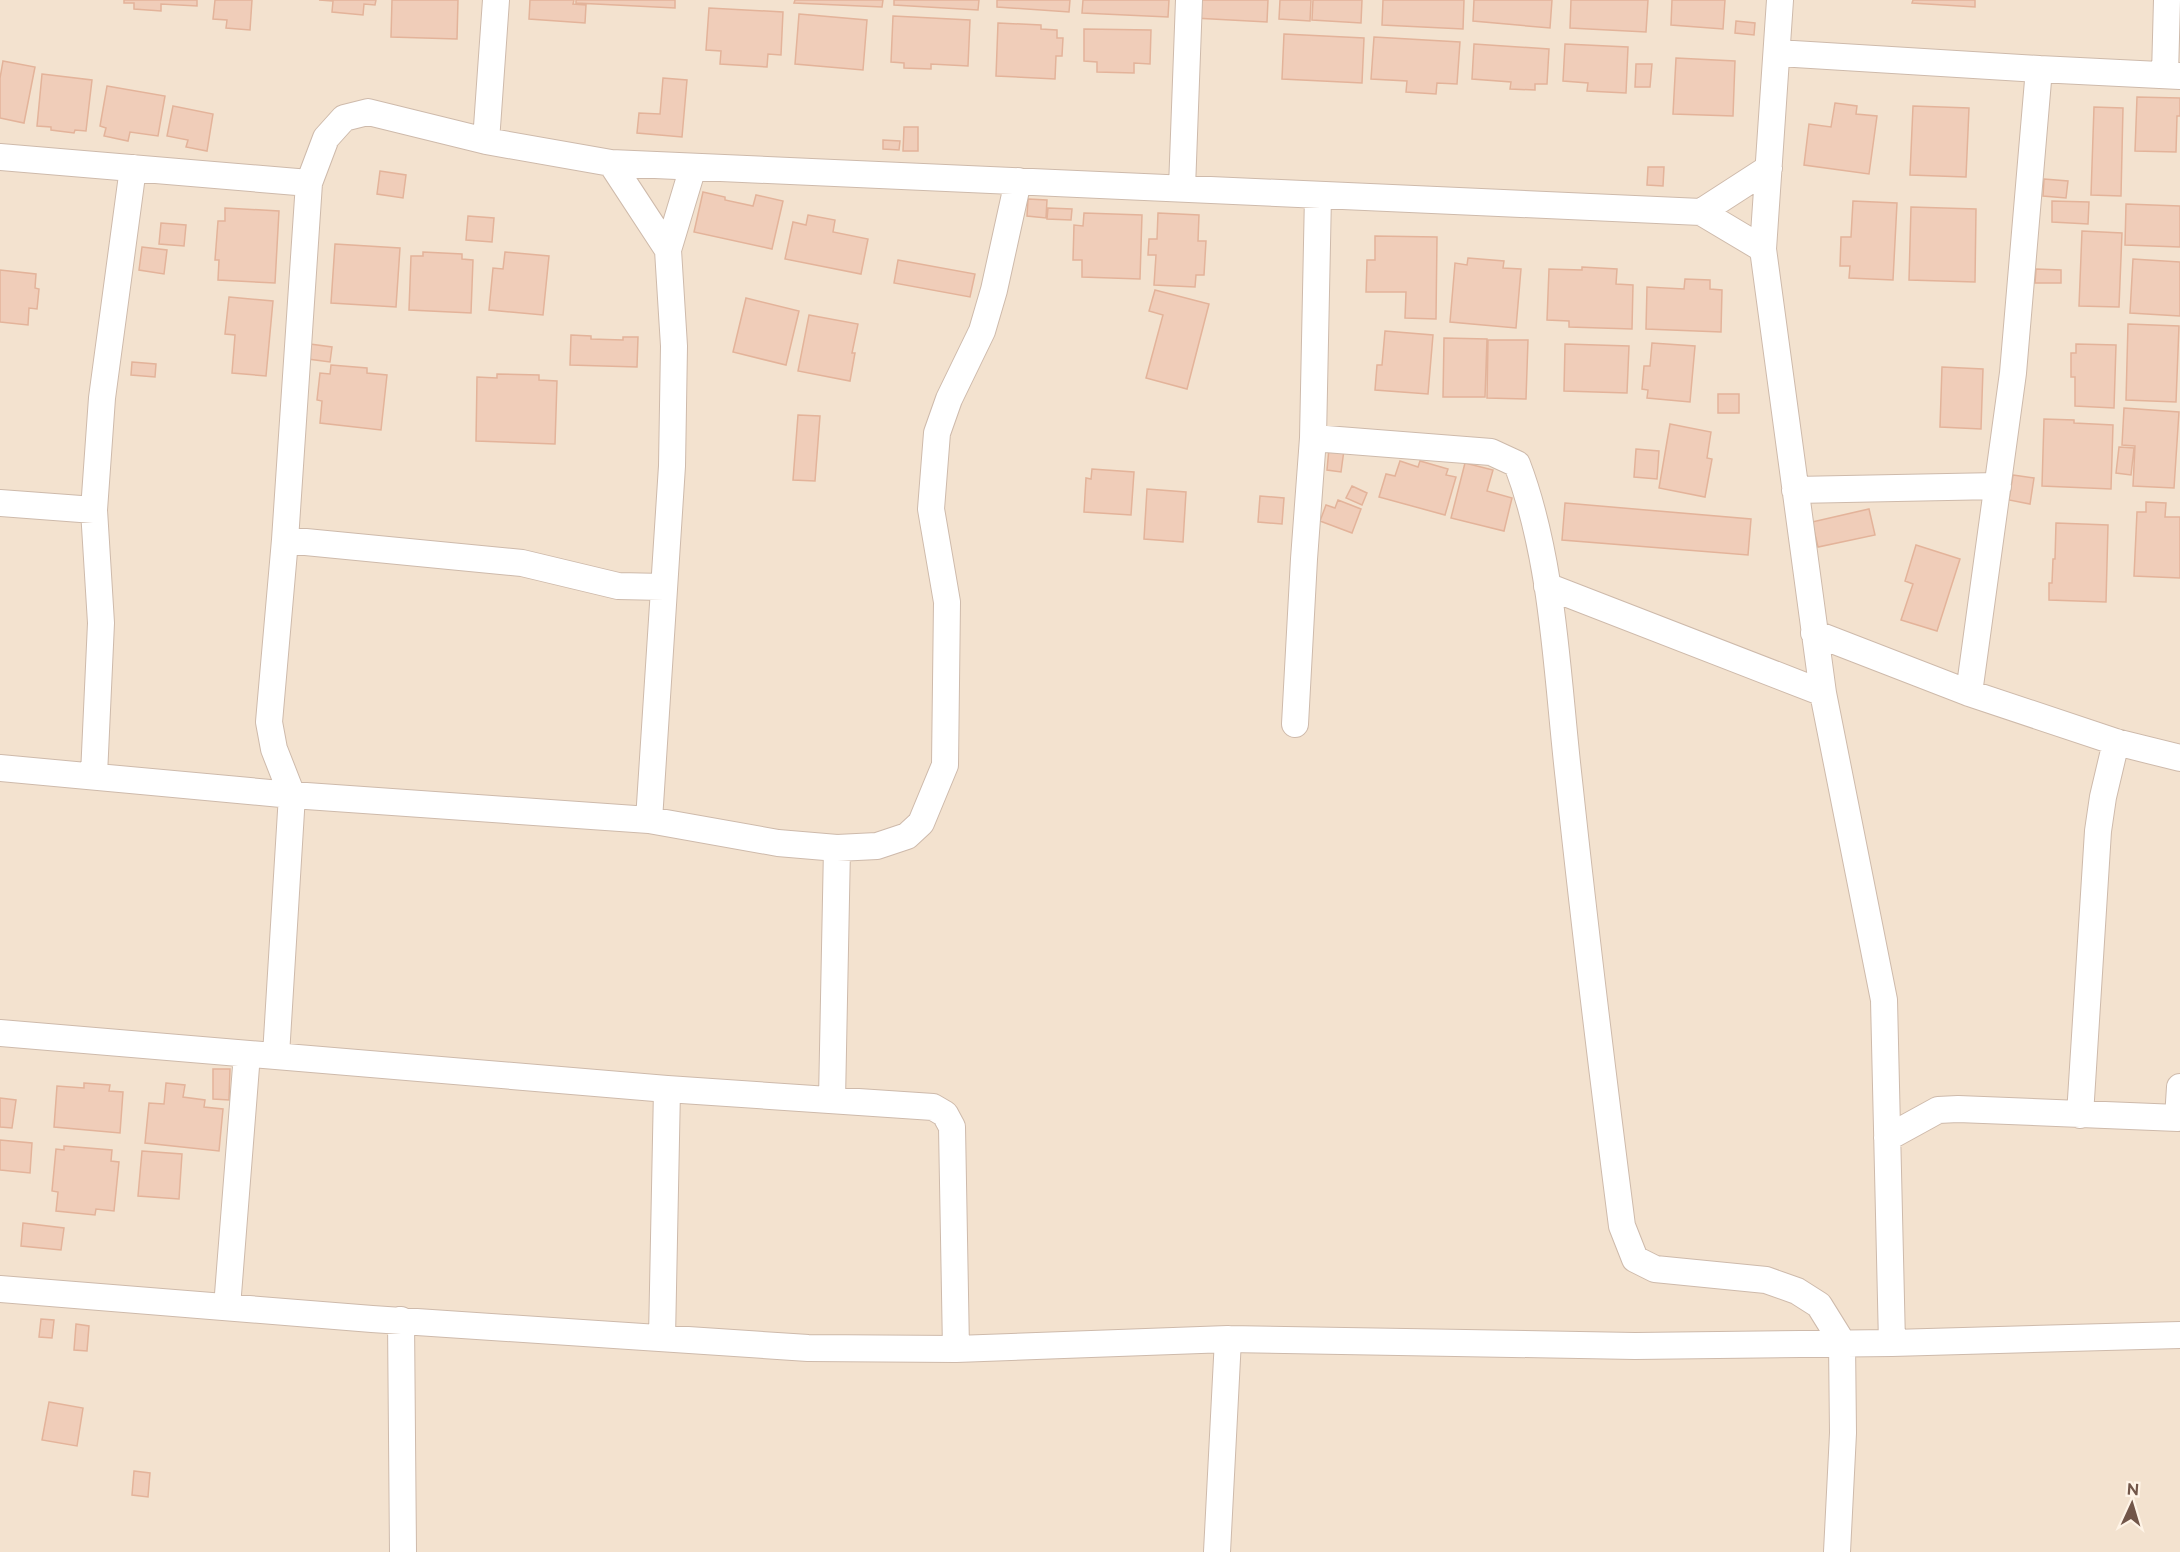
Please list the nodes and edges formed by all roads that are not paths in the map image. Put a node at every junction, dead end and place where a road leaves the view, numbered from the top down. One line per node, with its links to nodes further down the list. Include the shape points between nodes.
1 (496, 0): 8 (street)
2 (1189, 0): 16 (street)
3 (1780, 0): 5 (street)
4 (2167, 0): 7 (street)
5 (1777, 53): 6 (street); 13 (street)
6 (2039, 69): 7 (street); 22 (street, via 2013,373)
7 (2173, 75)
8 (486, 141): 10 (street); 15 (street, via 368,112 344,118 326,138)
9 (0, 158): 12 (street)
10 (611, 163): 11 (street); 20 (street)
11 (693, 166): 14 (street); 20 (street)
12 (133, 168): 15 (street); 25 (street, via 102,398)
13 (1769, 168): 18 (street); 19 (street)
14 (1018, 181): 16 (street); 39 (street, via 982,331 937,433 931,509 947,602 945,765 921,823 908,836 877,846)
15 (309, 183): 26 (street)
16 (1182, 188): 17 (street)
17 (1318, 195): 18 (street); 21 (street)
18 (1701, 212): 19 (street)
19 (1763, 249): 23 (street)
20 (668, 250): 28 (street, via 674,365)
21 (1313, 438): 27 (street, via 1491,452 1517,464); 32 (street)
22 (1998, 486): 23 (street); 31 (street)
23 (1795, 490): 29 (street)
24 (0, 503): 25 (street)
25 (94, 510): 36 (street, via 101,623)
26 (285, 540): 28 (street, via 522,563 618,586); 37 (street, via 269,722 273,749)
27 (1547, 586): 30 (street); 54 (street, via 1622,1226 1635,1258 1655,1269 1766,1281 1797,1291 1819,1305)
28 (664, 587): 38 (street)
29 (1814, 633): 30 (street); 31 (street)
30 (1823, 693): 47 (street, via 1884,1000)
31 (1969, 693): 33 (street)
32 (1295, 724)
33 (2116, 742): 34 (street); 46 (street, via 2098,831)
34 (2180, 758)
35 (0, 768): 36 (street)
36 (94, 775): 37 (street)
37 (292, 795): 38 (street); 42 (street)
38 (649, 820): 39 (street, via 778,843)
39 (837, 848): 45 (street)
40 (0, 1033): 41 (street)
41 (247, 1054): 42 (street); 49 (street)
42 (276, 1055): 44 (street)
43 (2180, 1087): 46 (street, via 2178,1118)
44 (667, 1089): 45 (street); 52 (street)
45 (832, 1100): 56 (street, via 933,1107 945,1114 952,1127)
46 (2080, 1115): 47 (street, via 1938,1110)
47 (1887, 1138): 55 (street)
48 (0, 1289): 49 (street)
49 (227, 1307): 50 (street)
50 (401, 1320): 52 (street); 57 (street)
51 (2180, 1335): 55 (street)
52 (662, 1338): 56 (street, via 808,1348)
53 (1228, 1339): 54 (street, via 1635,1346); 56 (street); 58 (street)
54 (1842, 1342): 55 (street); 59 (street, via 1843,1433)
55 (1893, 1343)
56 (956, 1349)
57 (403, 1552)
58 (1217, 1552)
59 (1837, 1552)

